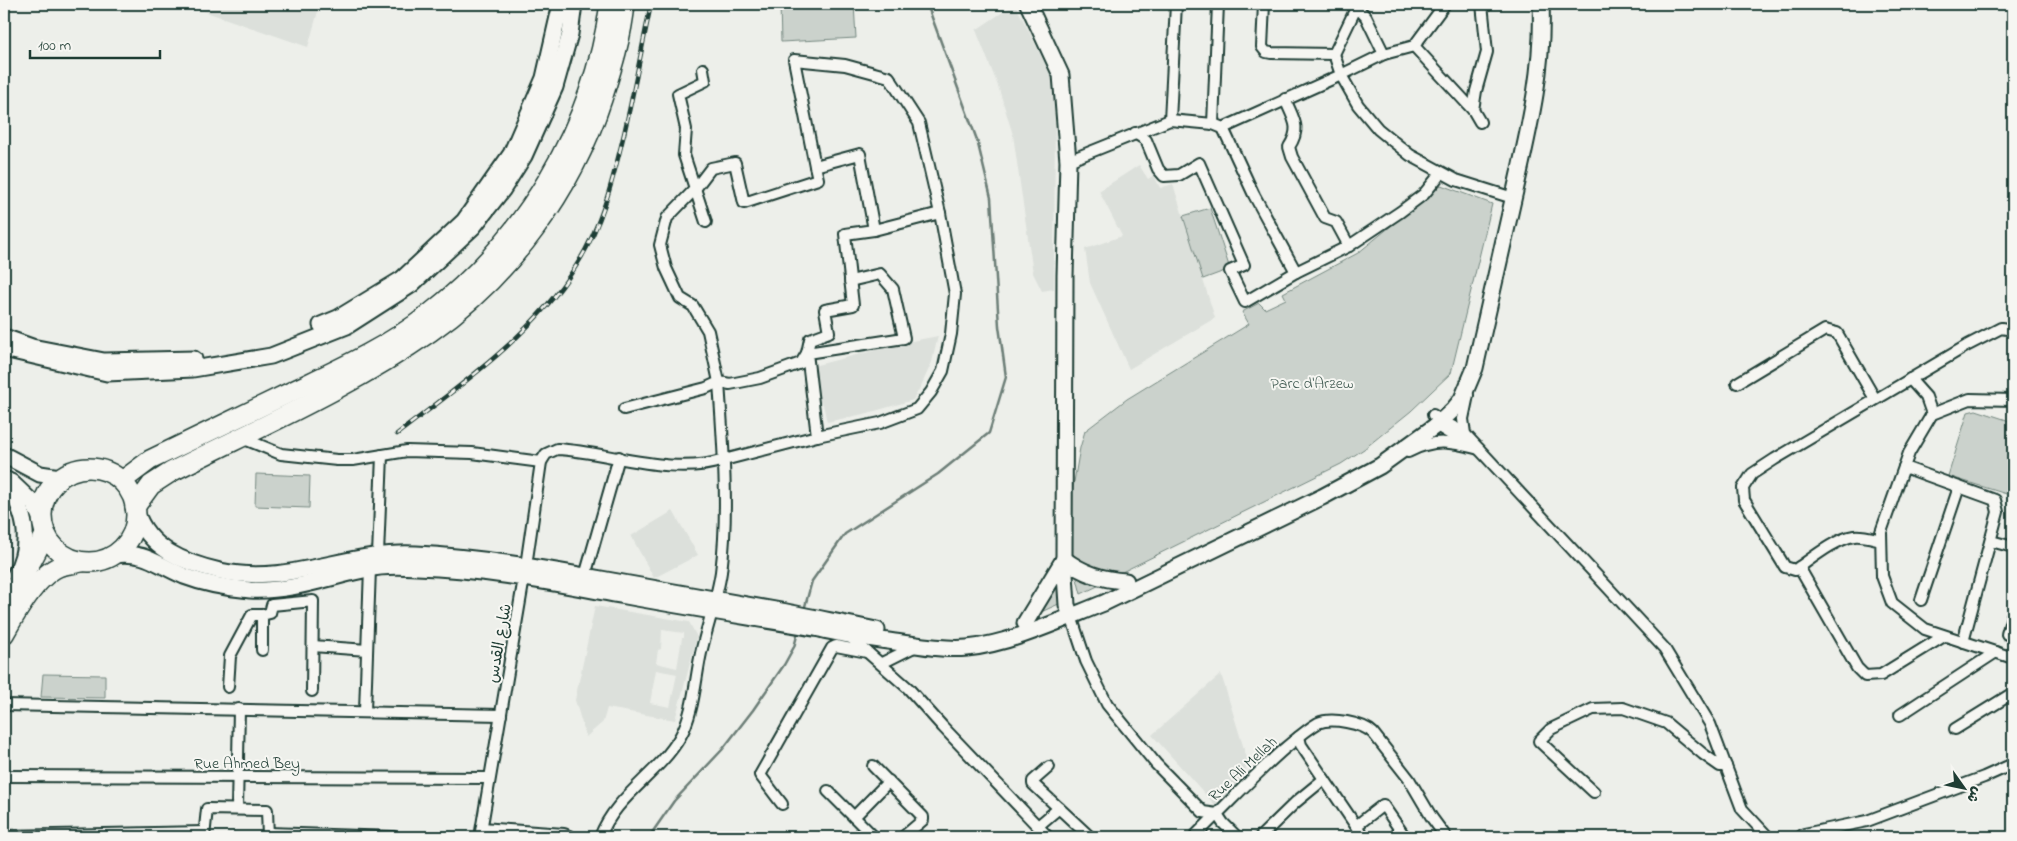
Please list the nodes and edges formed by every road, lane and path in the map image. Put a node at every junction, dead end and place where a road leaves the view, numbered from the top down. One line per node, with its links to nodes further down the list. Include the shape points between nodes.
1 (561, 4): 37 (main road, via 544,78 511,154 464,221 402,279 338,318 262,348 189,360 104,361)
2 (574, 4): 38 (main road, via 570,34 555,87 524,156 503,189 473,227 411,285 347,326 271,356 193,369 107,373)
3 (610, 4): 62 (highway, via 605,36 587,100 563,155 530,210 464,285 427,316 376,349 150,460)
4 (626, 4): 51 (highway, via 610,74 574,167 550,207 516,252 476,294 430,332 353,380)
5 (1028, 4): 25 (main road, via 1061,75)
6 (1176, 4): 21 (street)
7 (1218, 4): 23 (street)
8 (1264, 4): 15 (street, via 1262,47 1266,52)
9 (1446, 4): 14 (street)
10 (1482, 4): 20 (street, via 1487,52)
11 (1530, 4): 29 (main road, via 1529,73)
12 (1541, 4): 29 (main road, via 1539,75)
13 (1357, 5): 15 (street); 16 (street)
14 (1414, 46): 16 (street); 20 (street)
15 (1334, 54): 18 (street)
16 (1384, 54): 18 (street)
17 (702, 69): 28 (street, via 705,81 678,94 686,129 684,155)
18 (1341, 75): 19 (street); 27 (street, via 1358,105 1378,129)
19 (1285, 99): 23 (street); 33 (street, via 1297,127 1290,147 1292,157 1325,218 1336,222)
20 (1473, 110): 22 (street)
21 (1170, 120): 23 (street); 24 (street)
22 (1480, 122)
23 (1218, 126): 34 (street)
24 (1135, 133): 25 (street); 34 (street, via 1146,140 1164,176 1179,175 1199,163 1244,265 1230,271 1245,302)
25 (1068, 162): 70 (main road)
26 (815, 166): 28 (street, via 818,179 744,203 735,163 711,168); 30 (street, via 794,60 845,65 889,77 919,124); 32 (street, via 860,154)
27 (1441, 173): 29 (street); 33 (street, via 1424,194)
28 (695, 189): 31 (street); 41 (street, via 667,218 660,245 666,268 680,298 693,306 708,330)
29 (1508, 196): 42 (main road); 48 (main road, via 1465,365)
30 (940, 213): 32 (street); 50 (street, via 955,294 943,371 917,409 880,423)
31 (706, 222)
32 (874, 230): 35 (street, via 845,234)
33 (1349, 246): 34 (street)
34 (1296, 272)
35 (850, 281): 39 (street, via 853,305 825,310 828,332 810,339); 39 (street, via 880,274 893,289 904,338)
36 (2013, 330): 40 (street, via 2001,328)
37 (4, 337)
38 (4, 349)
39 (807, 353): 41 (street, via 800,363 760,378 730,384); 50 (street)
40 (1910, 378): 44 (street); 47 (street, via 1926,397)
41 (719, 382): 46 (street); 57 (street)
42 (1470, 382): 48 (main road, via 1462,399); 49 (street, via 1464,413)
43 (1737, 383): 44 (street, via 1825,330 1837,332)
44 (1875, 399): 73 (street, via 1752,474 1744,488 1744,500 1785,567 1795,570)
45 (2013, 400): 47 (street, via 1970,399)
46 (624, 408)
47 (1932, 414): 59 (street)
48 (1437, 418): 49 (street); 52 (street, via 1442,429); 58 (main road); 77 (main road, via 1350,471)
49 (1465, 434): 52 (street)
50 (817, 436): 57 (street)
51 (241, 437): 54 (street, via 281,454 337,460); 64 (highway, via 151,485)
52 (1480, 450): 58 (street, via 1436,442); 112 (street, via 1664,648 1710,724)
53 (4, 454): 60 (main road, via 40,474)
54 (382, 455): 56 (street, via 407,451 472,452); 72 (street)
55 (619, 457): 56 (street, via 557,449); 57 (street, via 670,466 714,464); 76 (street)
56 (544, 458): 74 (street, شارع القدس)
57 (724, 460): 81 (street, via 726,527)
58 (1380, 466): 82 (main road, via 1104,603)
59 (1904, 467): 63 (street); 66 (street)
60 (60, 477): 62 (highway, via 85,467 105,471); 65 (highway, via 42,504)
61 (6, 478): 65 (main road, via 33,503); 78 (main road, via 21,509 26,530 21,562)
62 (122, 481): 64 (highway)
63 (1959, 487): 67 (street, via 1996,500 1998,512); 79 (street)
64 (136, 509): 69 (highway, via 131,537); 75 (main road, via 140,524 151,539 184,560 222,571 266,575)
65 (43, 527): 71 (highway, via 54,548); 80 (highway, via 32,560)
66 (1881, 540): 73 (street, via 1852,536); 90 (street, via 1882,576 1892,603 1925,629)
67 (1991, 541): 68 (street); 91 (street)
68 (2013, 547)
69 (114, 556): 71 (highway, via 98,562); 75 (main road, via 133,553 185,576 224,587 273,591)
70 (1064, 559): 77 (main road, via 1094,575); 82 (main road); 85 (main road)
71 (81, 562): 87 (highway, via 59,566 44,576)
72 (374, 562): 74 (main road); 75 (main road); 95 (street)
73 (1799, 567): 90 (street, via 1857,668 1866,676 1881,675)
74 (525, 572): 76 (main road); 81 (main road); 106 (street, شارع القدس)
75 (322, 574)
76 (585, 576): 81 (main road)
77 (1126, 581): 82 (main road)
78 (4, 595)
79 (1921, 600)
80 (4, 603)
81 (714, 605): 86 (main road); 134 (street, via 700,653 687,722 680,737 672,750 616,809)
82 (1069, 612): 85 (main road); 92 (main road, via 983,645 966,648); 124 (street, Rue Ali Mellah, via 1086,661 1107,704 1156,764 1203,812)
83 (2013, 613): 88 (street)
84 (262, 615): 93 (street, via 270,613 272,605 313,601); 94 (street); 100 (street, via 252,615 230,656)
85 (1025, 623): 86 (main road, via 984,635 946,638)
86 (822, 624): 89 (main road)
87 (4, 634)
88 (2007, 634)
89 (849, 636): 92 (main road); 96 (street)
90 (1944, 636): 91 (street)
91 (1963, 642): 97 (street)
92 (918, 645): 99 (street)
93 (313, 646): 95 (street); 101 (street)
94 (262, 650)
95 (367, 650): 105 (street)
96 (868, 652): 99 (street); 121 (street, via 833,646 765,766 760,777)
97 (1996, 652): 98 (street); 107 (street)
98 (2013, 658)
99 (882, 664): 126 (street)
100 (228, 687)
101 (312, 691)
102 (2013, 693): 108 (street)
103 (4, 705): 104 (street)
104 (239, 709): 105 (street); 115 (street)
105 (365, 711): 106 (street)
106 (501, 715): 116 (street, شارع القدس)
107 (1900, 715)
108 (1955, 729)
109 (1298, 737): 117 (street); 124 (street, Rue Ali Mellah); 144 (street, Rue Ali Mellah, via 1320,722 1343,721 1368,729 1409,779)
110 (2013, 764): 146 (street, via 1867,821)
111 (873, 766): 118 (street)
112 (1726, 766): 120 (street, via 1720,766 1703,754 1666,723 1623,708 1593,709 1552,729 1539,741); 145 (street, via 1742,809)
113 (1049, 767): 123 (street, via 1032,783)
114 (4, 776): 115 (street, Rue Ahmed Bey)
115 (238, 777): 116 (street, Rue Ahmed Bey); 122 (street)
116 (490, 778): 128 (street, شارع القدس)
117 (1324, 779): 127 (street); 141 (street)
118 (888, 782): 125 (street); 136 (street, via 923,818)
119 (828, 791): 125 (street)
120 (1594, 792)
121 (782, 804)
122 (238, 808): 129 (street, via 207,809); 130 (street, via 267,810)
123 (1059, 808): 126 (street); 138 (street)
124 (1217, 814): 139 (street); 140 (street)
125 (854, 817): 135 (street)
126 (1038, 826): 137 (street)
127 (1356, 826): 142 (street); 143 (street, via 1383,805)
128 (481, 833): 133 (street, via 564,834)
129 (204, 834): 131 (street)
130 (268, 835): 132 (street)
131 (4, 836)
132 (393, 837)
133 (571, 837)
134 (600, 837)
135 (874, 837)
136 (903, 837)
137 (1048, 837)
138 (1090, 837)
139 (1194, 837)
140 (1237, 837)
141 (1260, 837)
142 (1364, 837)
143 (1405, 837)
144 (1446, 837)
145 (1768, 837)
146 (1800, 837)

